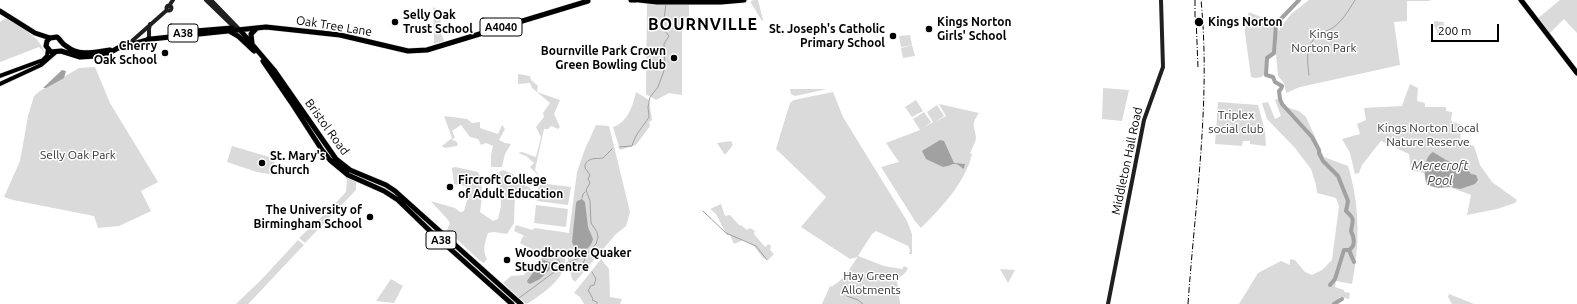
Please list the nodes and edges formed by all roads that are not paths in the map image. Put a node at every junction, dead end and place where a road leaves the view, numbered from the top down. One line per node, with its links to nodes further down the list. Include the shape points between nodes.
1 (173, 0): 14 (main road)
2 (206, 0): 16 (main road, Bristol Road)
3 (211, 0): 16 (main road, Bristol Road)
4 (590, 0): 15 (highway, Oak Tree Lane / A4040, via 427,50 408,51 341,36 275,27)
5 (631, 0): 6 (highway)
6 (636, 0)
7 (639, 0): 12 (highway)
8 (735, 0): 9 (highway); 12 (highway)
9 (744, 0)
10 (1161, 0): 40 (main road, Middleton Hall Road, via 1162,67 1144,120)
11 (1521, 0): 27 (highway)
12 (651, 1)
13 (0, 11): 17 (highway, A38)
14 (151, 24): 19 (main road); 20 (main road)
15 (257, 28): 16 (highway, Oak Tree Lane / A4040); 22 (highway, via 251,34)
16 (236, 30): 19 (highway, A38); 22 (highway, Bristol Road / A38); 22 (highway, A38, via 238,36)
17 (35, 33): 18 (highway, A38); 23 (highway, A38)
18 (50, 38): 21 (highway, A38, via 57,37); 23 (highway, via 47,41)
19 (148, 38): 20 (highway, A38); 24 (highway, A38)
20 (132, 41): 24 (highway, A38)
21 (62, 43): 25 (highway); 26 (highway, A38)
22 (251, 45): 30 (highway, Bristol Road / A38, via 271,66); 32 (highway, Bristol Road / A38)
23 (47, 48): 25 (highway, A38); 28 (main road, via 47,56 43,60)
24 (116, 49): 26 (highway, A38, via 103,55)
25 (57, 52): 26 (highway, A38); 29 (main road, via 41,65)
26 (76, 54)
27 (1577, 73)
28 (0, 76)
29 (0, 84)
30 (291, 95): 31 (highway, Bristol Road / A38); 32 (highway)
31 (298, 104): 33 (highway, via 304,116); 34 (highway, Bristol Road / A38, via 336,159)
32 (297, 110): 33 (highway, Bristol Road / A38)
33 (301, 118): 34 (highway, Bristol Road / A38, via 328,158 343,172)
34 (364, 179): 35 (highway, Bristol Road / A38, via 384,190)
35 (418, 216): 36 (highway, Bristol Road / A38); 37 (highway, Bristol Road / A38)
36 (495, 281): 37 (highway); 37 (highway); 39 (highway, Bristol Road / A38)
37 (491, 285): 38 (highway, Bristol Road / A38)
38 (512, 304)
39 (521, 304)
40 (1108, 304)

